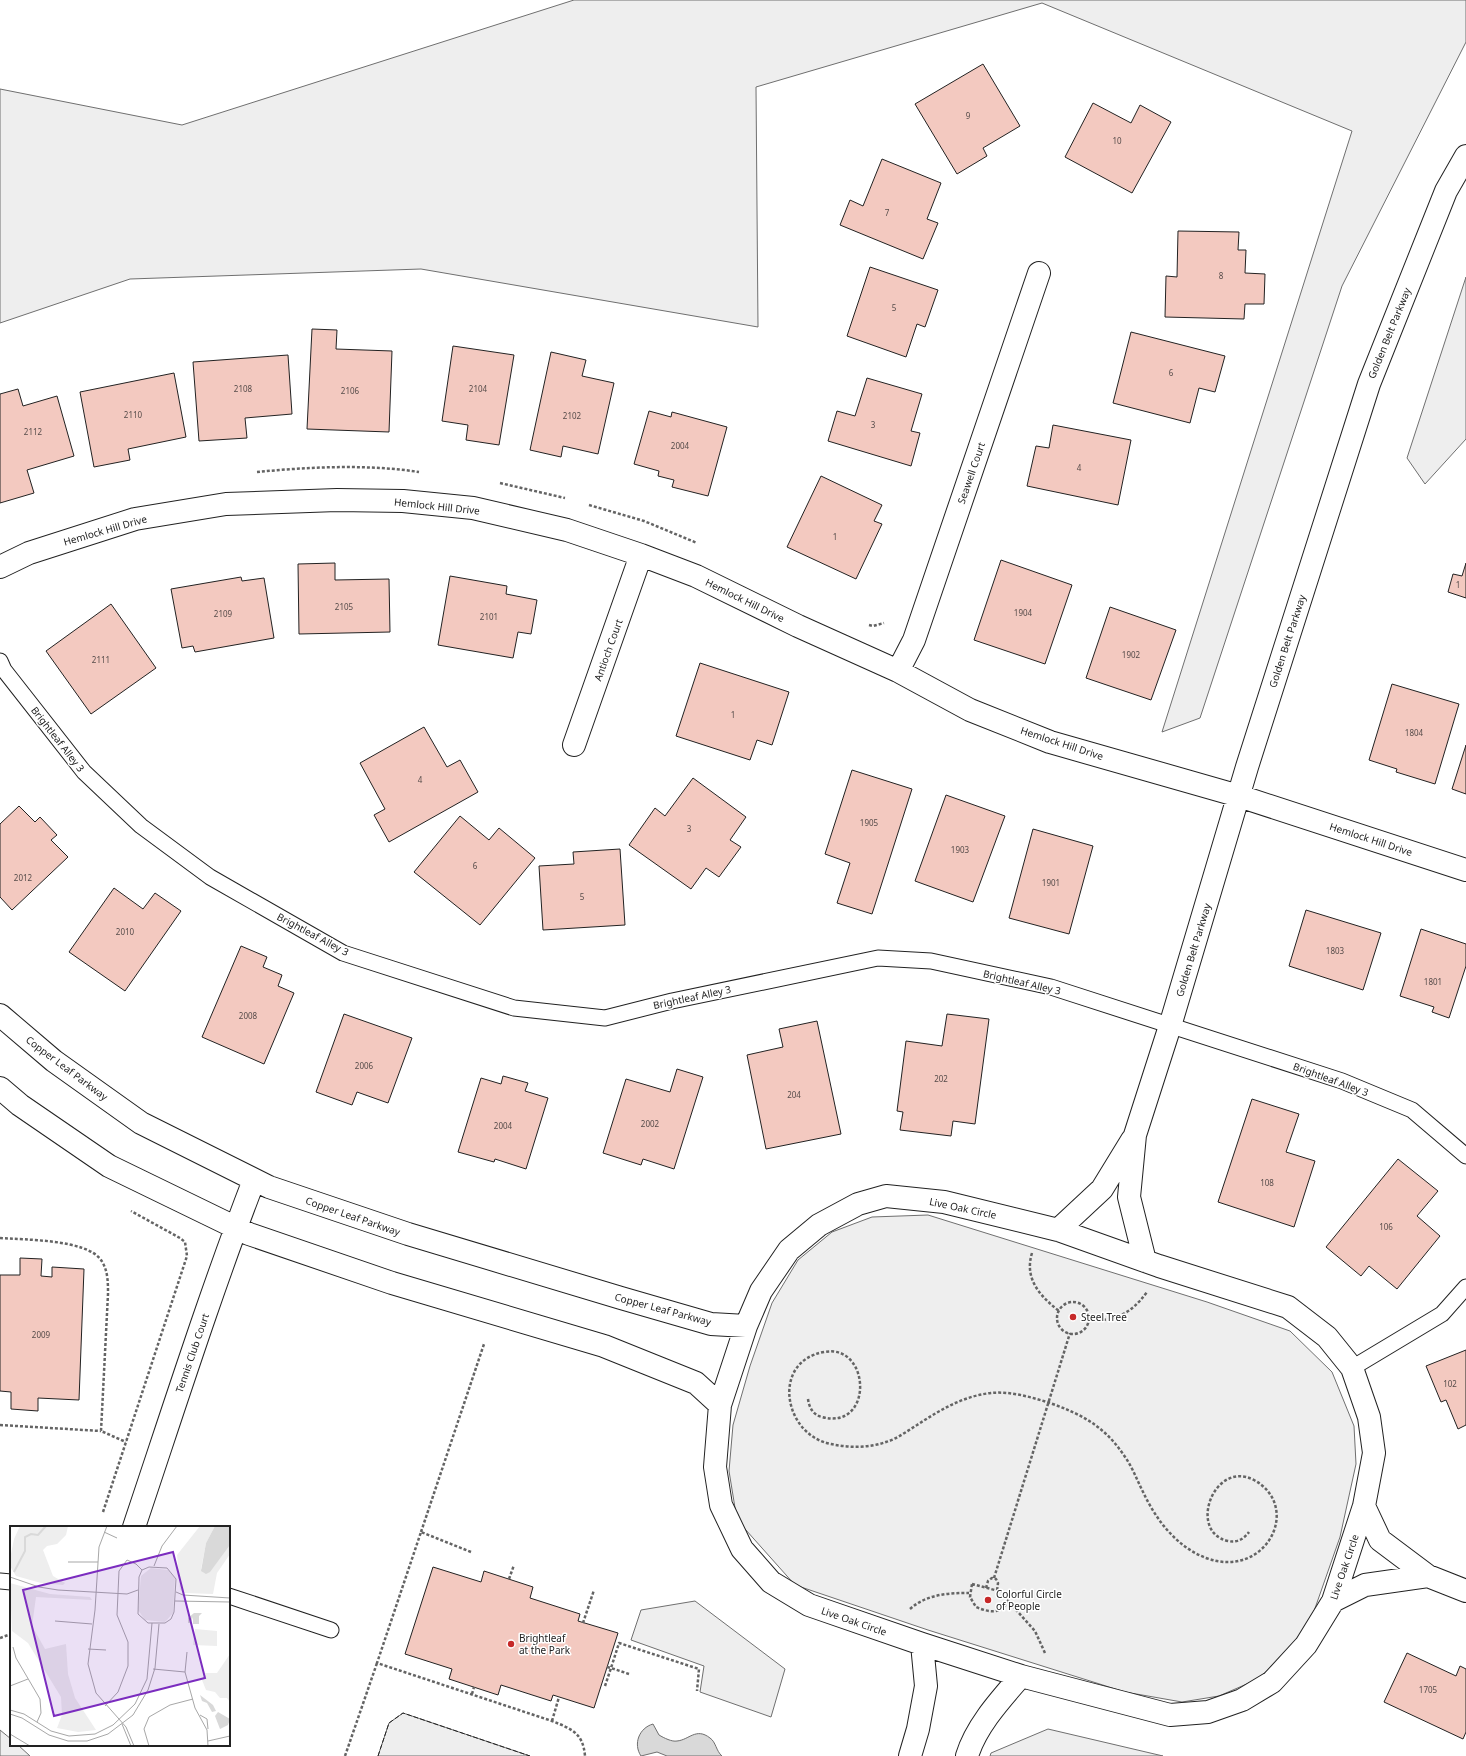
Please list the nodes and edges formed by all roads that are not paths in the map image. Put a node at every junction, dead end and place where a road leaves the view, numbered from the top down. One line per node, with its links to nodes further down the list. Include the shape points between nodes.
1 (1466, 156): 8 (street, Golden Belt Parkway, via 1446,191 1369,384)
2 (1039, 273): 6 (street, Seawell Court, via 914,640)
3 (641, 555): 4 (street, Hemlock Hill Drive, via 567,530 472,508 403,501 337,500 226,504 135,519 29,553); 6 (street, Hemlock Hill Drive, via 696,576); 7 (street, Antioch Court)
4 (0, 567)
5 (0, 661): 11 (lane, Brightleaf Alley 3, via 4,670 84,772 141,826 210,877 343,953 514,1008 605,1018 672,1001 878,958 931,961 1052,987)
6 (898, 671): 8 (street, Hemlock Hill Drive, via 970,710 1050,742)
7 (574, 745)
8 (1239, 796): 9 (street, Hemlock Hill Drive); 11 (street, Golden Belt Parkway)
9 (1466, 870)
10 (0, 1015): 15 (street, Copper Leaf Parkway, via 54,1061 141,1123)
11 (1170, 1026): 13 (street, Golden Belt Parkway); 14 (lane, Brightleaf Alley 3, via 1342,1080 1412,1110)
12 (0, 1088): 16 (street, via 20,1105 109,1166)
13 (1135, 1135): 17 (street, Golden Belt Parkway, via 1102,1189); 18 (street, Golden Belt Parkway, via 1129,1197)
14 (1466, 1156)
15 (254, 1180): 16 (street, Tennis Club Court); 20 (street, Copper Leaf Parkway, via 408,1234 606,1294 712,1324)
16 (236, 1228): 22 (street, via 392,1283 604,1346 696,1383); 24 (street, Tennis Club Court)
17 (1058, 1230): 18 (street, Live Oak Circle); 20 (street, Live Oak Circle, via 944,1202 886,1196 858,1204 819,1225 789,1250 761,1291)
18 (1145, 1260): 21 (street, Live Oak Circle, via 1288,1307 1327,1337)
19 (1466, 1288): 21 (lane, via 1442,1314)
20 (746, 1326): 22 (street, Live Oak Circle)
21 (1352, 1368): 23 (street, Live Oak Circle, via 1370,1417 1374,1453)
22 (720, 1405): 32 (street, Live Oak Circle, via 715,1467 721,1505 742,1549 771,1582 809,1605)
23 (1364, 1506): 25 (street, via 1380,1540); 30 (street, Live Oak Circle)
24 (134, 1526)
25 (1428, 1576): 28 (street); 30 (street, via 1365,1585)
26 (0, 1581): 27 (lane)
27 (10, 1582)
28 (1466, 1592)
29 (230, 1596): 31 (lane)
30 (1333, 1601): 33 (street, Live Oak Circle, via 1306,1645 1272,1682 1242,1700 1208,1712 1170,1715)
31 (331, 1630)
32 (922, 1644): 33 (street, Live Oak Circle); 34 (street, via 926,1686)
33 (1021, 1676): 35 (street, via 984,1723)
34 (910, 1756)
35 (967, 1756)

